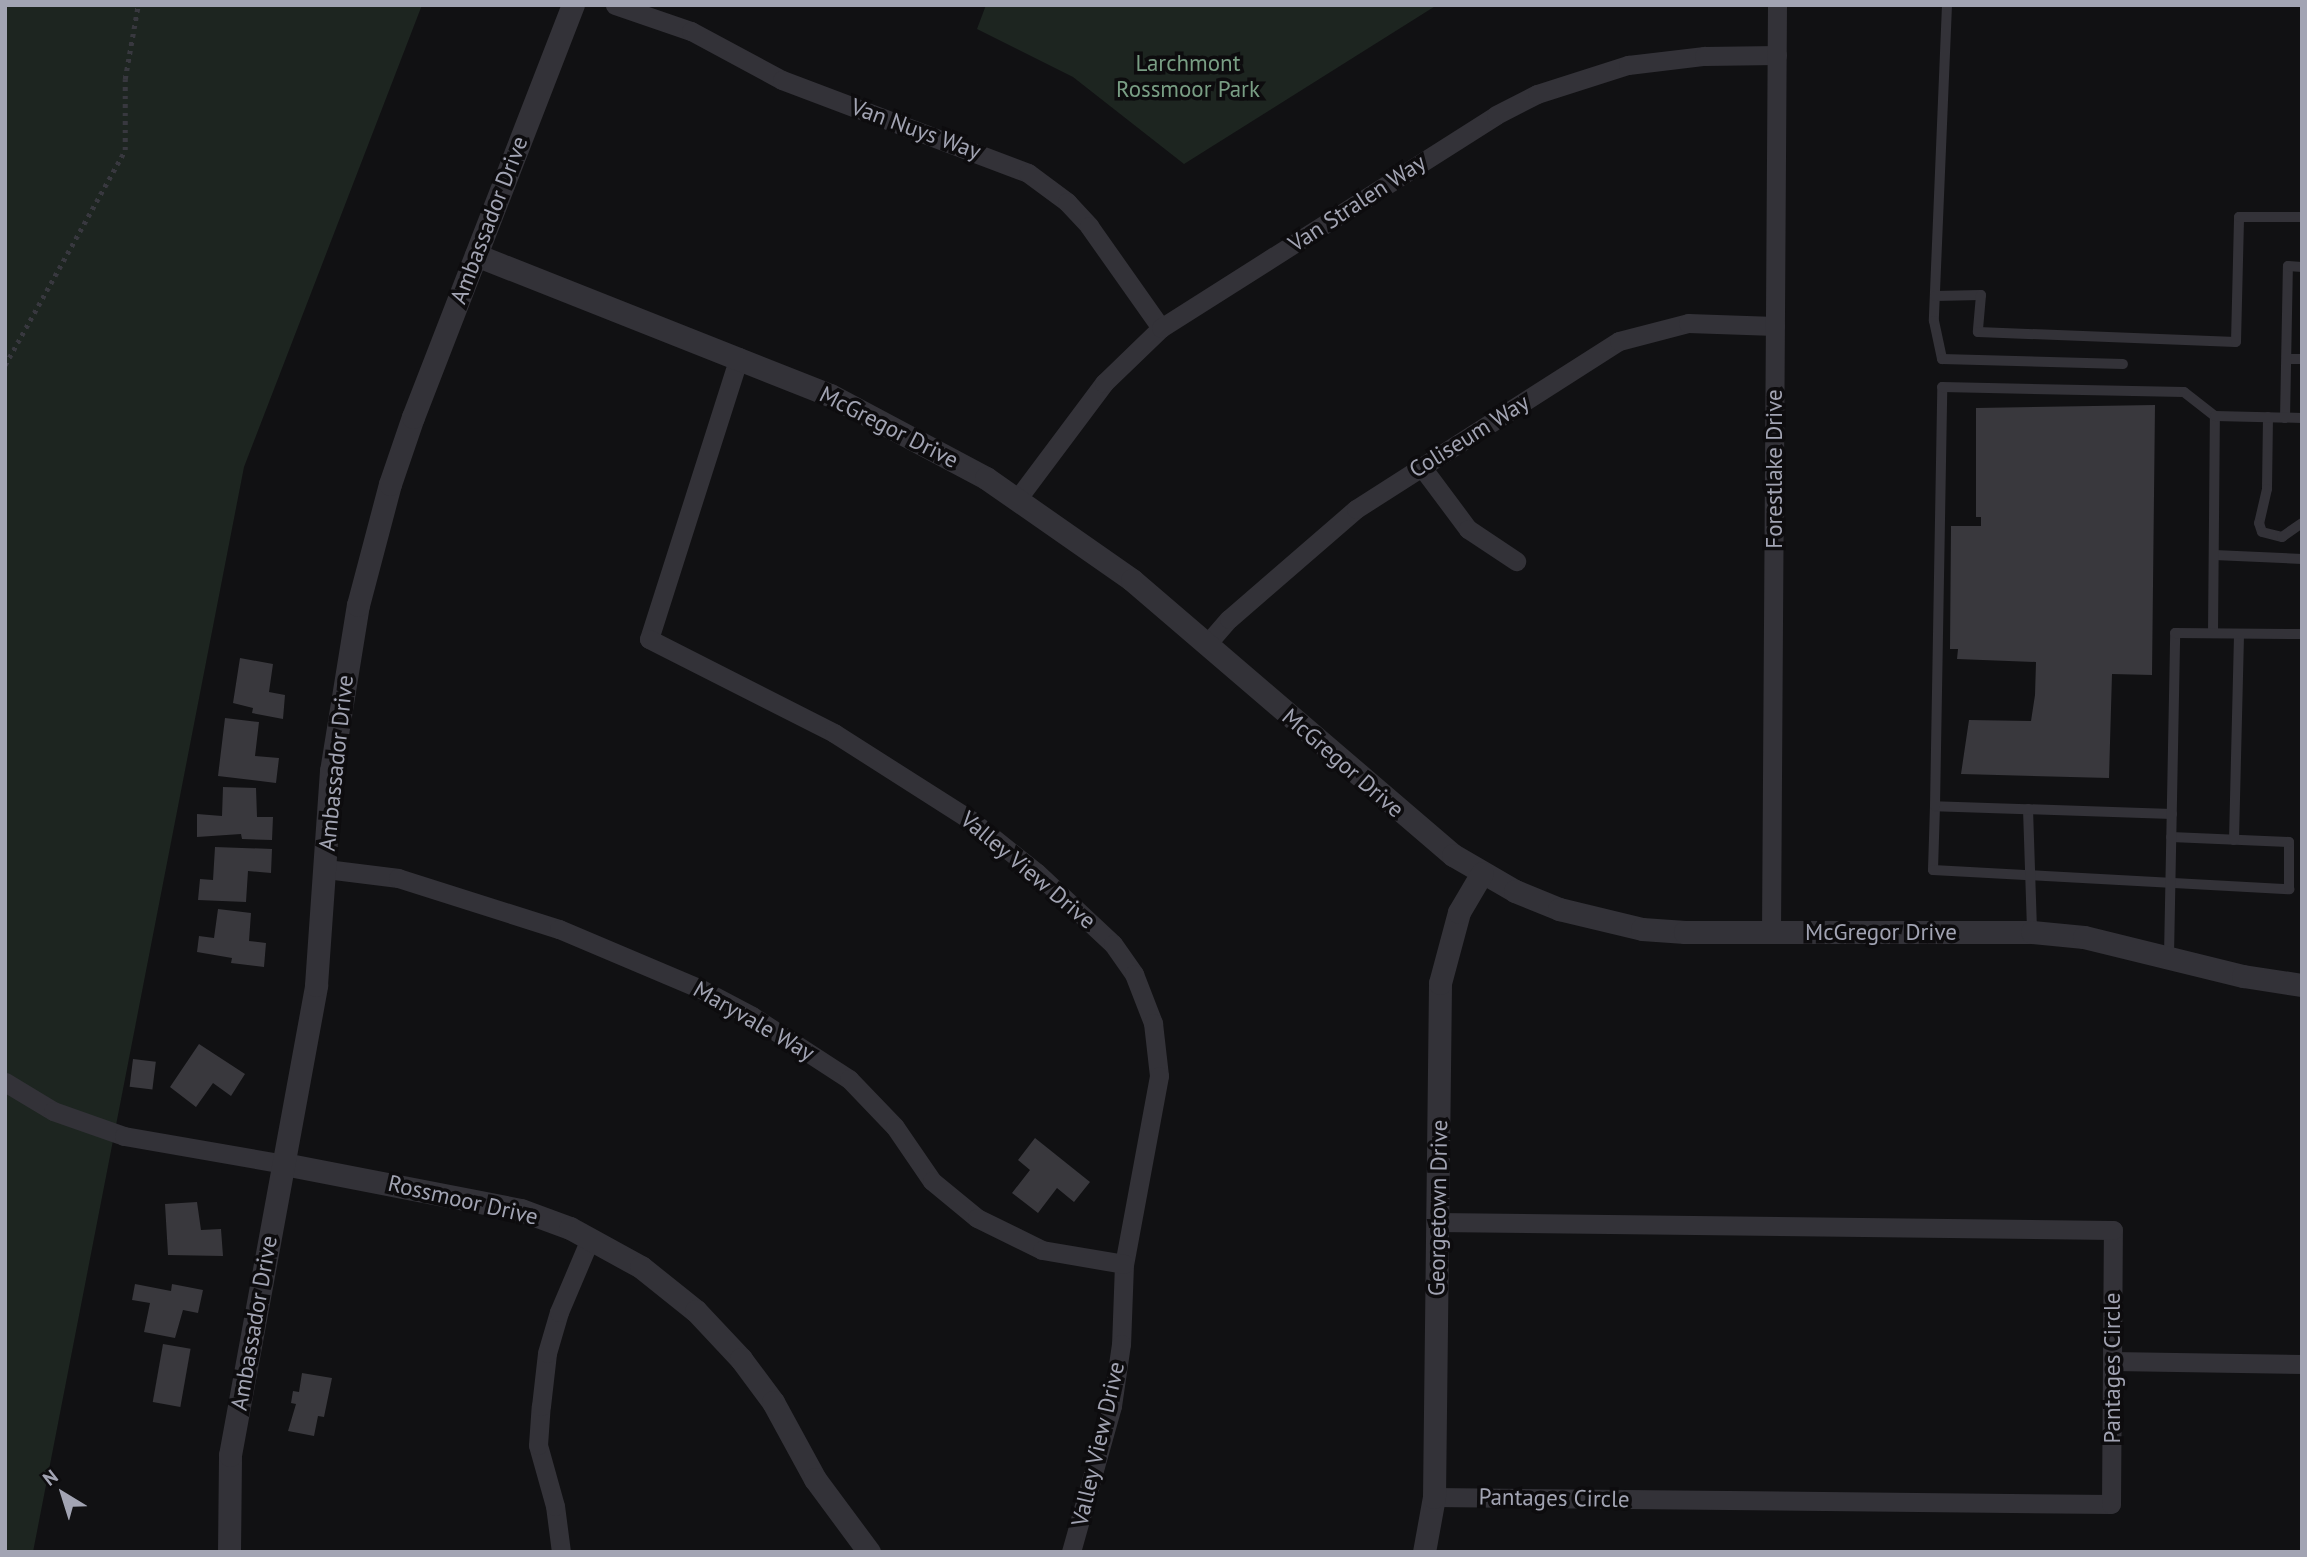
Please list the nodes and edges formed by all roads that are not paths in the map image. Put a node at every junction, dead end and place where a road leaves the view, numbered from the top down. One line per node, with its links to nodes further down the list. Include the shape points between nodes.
1 (573, 5): 7 (street, Ambassador Drive)
2 (615, 5): 11 (street, Van Nuys Way, via 691,31 782,80 1028,173 1089,226)
3 (1777, 5): 5 (street, Forestlake Drive)
4 (1947, 5): 9 (lane)
5 (1777, 55): 10 (street, Forestlake Drive); 11 (street, Van Stralen Way, via 1704,56 1628,65 1537,94 1496,115)
6 (2302, 217): 9 (lane, via 2239,217 2236,342 1978,332 1981,295)
7 (476, 255): 12 (street, McGregor Drive); 35 (street, Ambassador Drive, via 413,417 375,536 338,719)
8 (2302, 267): 13 (lane, via 2288,267)
9 (1935, 296): 15 (lane, via 1942,359)
10 (1775, 326): 20 (street, Coliseum Way, via 1688,323 1635,334); 40 (street, Forestlake Drive)
11 (1161, 328): 21 (street, Van Stralen Way, via 1104,383)
12 (739, 357): 21 (street, McGregor Drive, via 896,427); 47 (street, Valley View Drive, via 649,639 834,733 904,775 1037,872 1114,944 1148,1006 1159,1058)
13 (2287, 359): 14 (lane); 18 (lane)
14 (2302, 359)
15 (2123, 364)
16 (2216, 416): 17 (lane); 23 (lane); 30 (lane, via 2184,393 1942,387)
17 (2268, 417): 18 (lane); 22 (lane, via 2267,489 2259,523 2262,532 2282,537)
18 (2286, 418): 19 (lane)
19 (2302, 418)
20 (1421, 466): 25 (street, via 1468,529); 29 (street, Coliseum Way, via 1322,535)
21 (1018, 498): 29 (street, McGregor Drive, via 1132,580)
22 (2302, 523)
23 (2214, 555): 24 (lane); 26 (lane)
24 (2302, 558)
25 (1516, 561)
26 (2213, 633): 27 (lane); 32 (lane, via 2175,633)
27 (2239, 634): 28 (lane); 34 (lane)
28 (2302, 634)
29 (1207, 644): 36 (street, McGregor Drive, via 1415,826)
30 (1935, 806): 31 (lane); 37 (lane, via 1933,870)
31 (2028, 809): 32 (lane); 37 (lane)
32 (2172, 814): 33 (lane)
33 (2171, 837): 34 (lane); 38 (lane)
34 (2234, 840): 38 (lane, via 2289,842 2289,889)
35 (326, 869): 44 (street, Ambassador Drive, via 316,985); 47 (street, Maryvale Way, via 398,878 559,929 699,988 752,1016 849,1079 895,1127 932,1181 977,1217 1042,1250)
36 (1482, 873): 40 (street, McGregor Drive, via 1515,891 1600,921 1674,932); 45 (street, Georgetown Drive, via 1459,912 1440,983)
37 (2029, 874): 38 (lane); 39 (lane)
38 (2170, 881): 41 (lane)
39 (2032, 932): 40 (street, McGregor Drive); 41 (street, McGregor Drive, via 2097,939)
40 (1771, 933)
41 (2169, 956): 42 (street, McGregor Drive)
42 (2302, 985)
43 (5, 1082): 44 (street, Rossmoor Drive, via 53,1111 124,1136)
44 (284, 1164): 46 (street, Rossmoor Drive, via 493,1202 545,1218); 51 (street, Ambassador Drive, via 230,1455)
45 (1437, 1222): 48 (street, Pantages Circle, via 2113,1230); 50 (street, Georgetown Drive)
46 (590, 1239): 52 (street, via 559,1312 547,1353 541,1406 538,1445 555,1506); 53 (street, Rossmoor Drive, via 641,1267 715,1329 758,1380 815,1479)
47 (1124, 1264): 54 (street, Valley View Drive, via 1121,1345 1112,1406)
48 (2112, 1361): 49 (street); 50 (street, Pantages Circle, via 2111,1504)
49 (2302, 1364)
50 (1434, 1497): 55 (street, Georgetown Drive)
51 (229, 1552)
52 (561, 1552)
53 (869, 1552)
54 (1071, 1552)
55 (1424, 1552)

